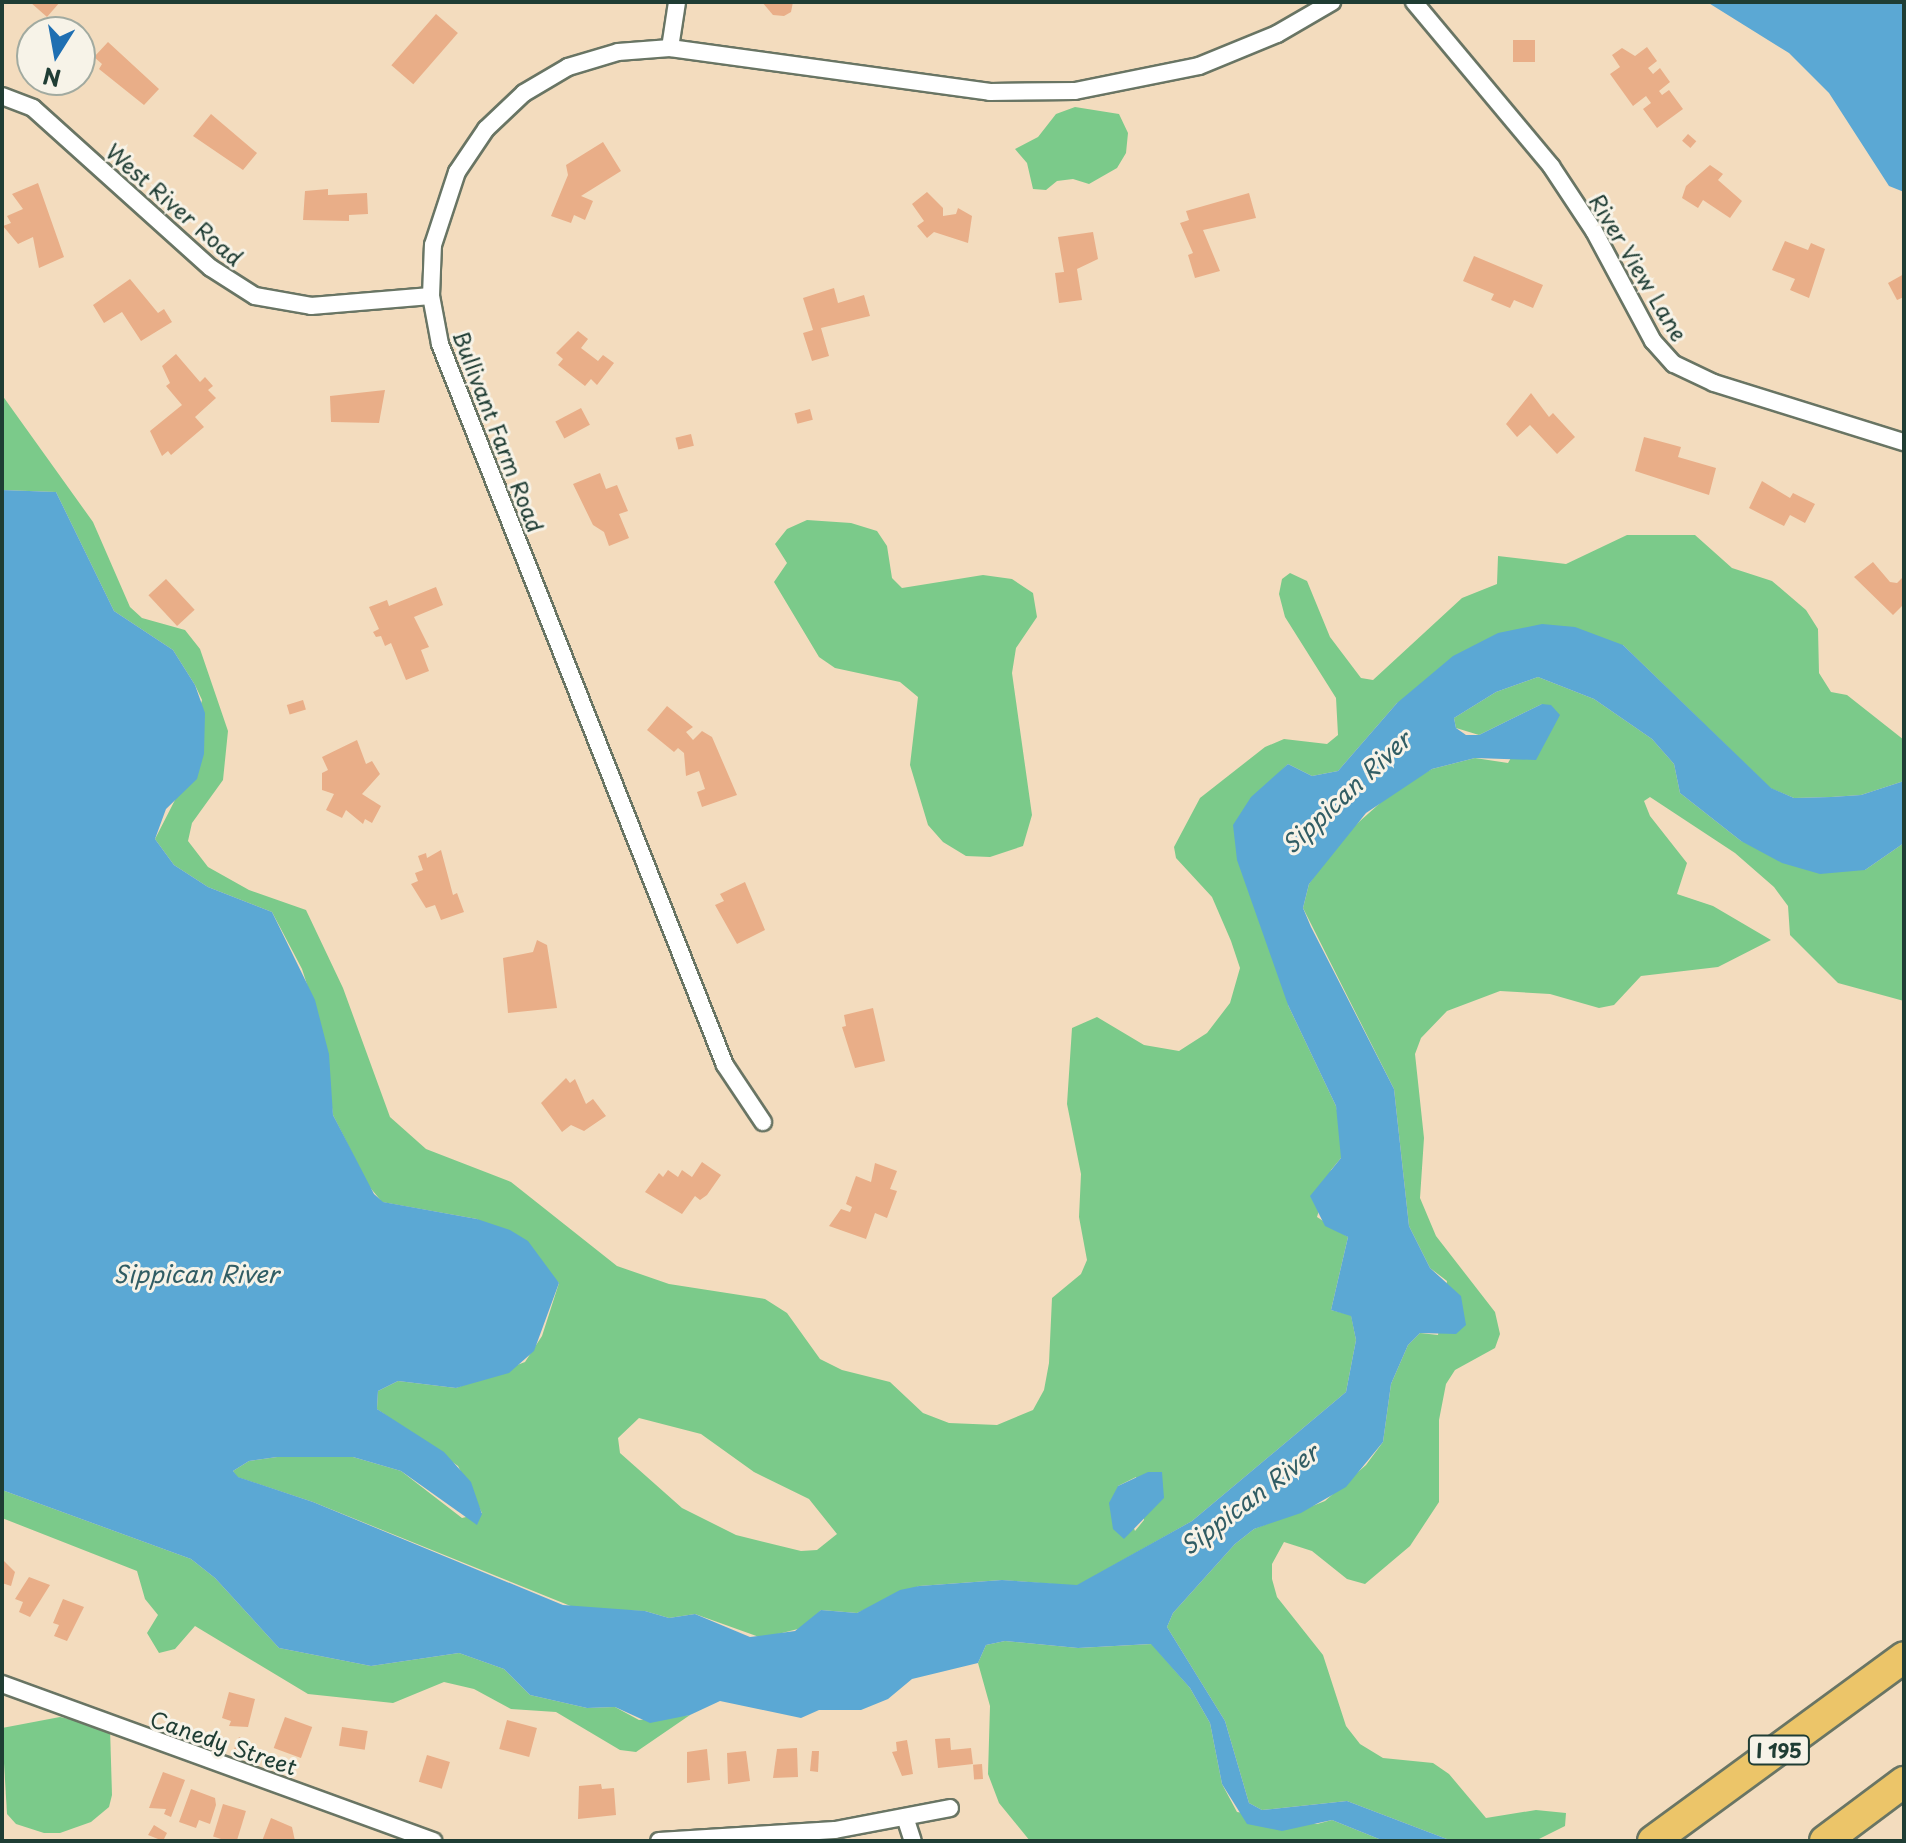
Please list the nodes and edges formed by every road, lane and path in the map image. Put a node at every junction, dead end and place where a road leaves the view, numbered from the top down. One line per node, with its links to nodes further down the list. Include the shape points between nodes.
1 (677, 2): 4 (street)
2 (1332, 2): 4 (street, Bullivant Farm Road, via 1277,34 1199,66 1075,91 990,92)
3 (1414, 2): 7 (street, River View Lane, via 1551,166 1594,231 1653,341 1674,364 1714,383)
4 (670, 48): 6 (street, Bullivant Farm Road, via 618,52 568,67 524,93 495,119 470,149 446,195 433,245)
5 (2, 96): 6 (street, West River Road, via 33,108 211,268 255,296 311,306)
6 (431, 296): 8 (street, Bullivant Farm Road, via 449,366 719,1051 734,1086)
7 (1904, 442)
8 (763, 1122)
9 (1904, 1657): 17 (highway, I 195)
10 (2, 1684): 14 (street, Canedy Street)
11 (1904, 1782): 18 (highway)
12 (950, 1808): 13 (street)
13 (905, 1817): 15 (street, via 835,1830); 16 (street)
14 (433, 1841)
15 (659, 1841)
16 (913, 1841)
17 (1653, 1841)
18 (1825, 1841)

